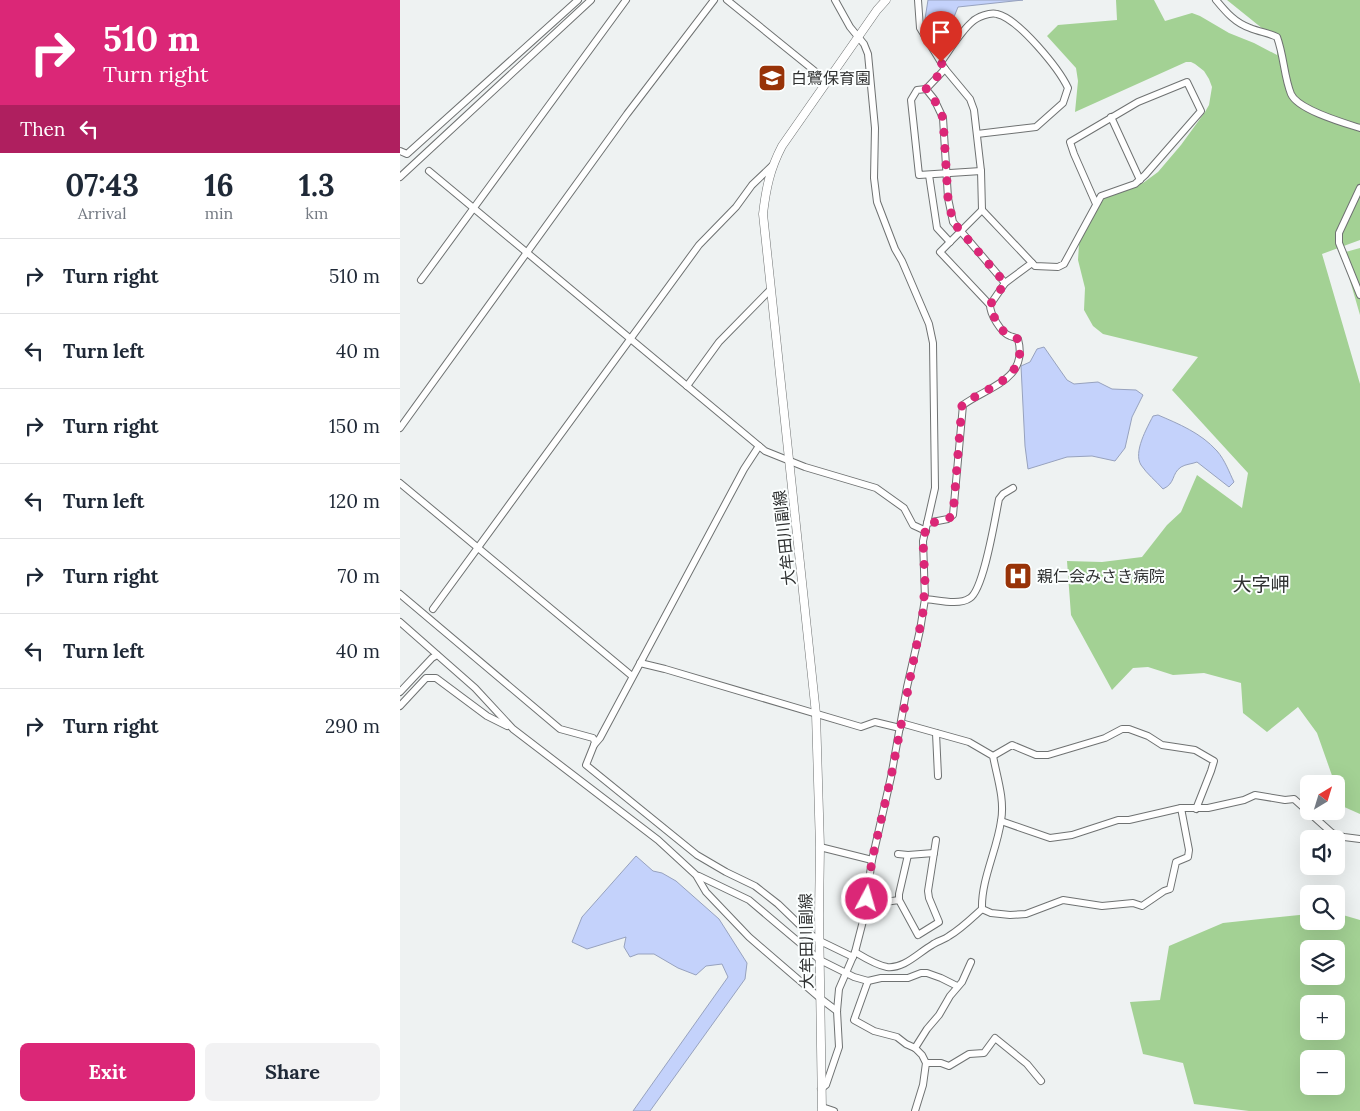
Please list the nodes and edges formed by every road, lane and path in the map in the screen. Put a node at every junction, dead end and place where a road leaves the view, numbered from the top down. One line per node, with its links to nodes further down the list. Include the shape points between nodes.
1 (578, 0): 18 (street, via 407,154)
2 (591, 0): 24 (street)
3 (626, 0): 28 (street)
4 (714, 0): 32 (street)
5 (727, 0): 13 (street)
6 (835, 0): 10 (street)
7 (886, 0): 10 (main road, 大牟田川副線)
8 (918, 0): 11 (street, via 920,28)
9 (1216, 0): 16 (street, via 1228,15 1239,22 1277,38 1291,93 1298,103 1337,122)
10 (859, 36): 13 (main road, 大牟田川副線); 46 (street, via 868,54 877,202 932,334 935,488)
11 (941, 62): 12 (street); 17 (street, via 972,22 996,13 1022,30 1065,82 1068,88 1063,103 1036,127)
12 (944, 69): 14 (street); 17 (street, via 970,99)
13 (827, 81): 19 (main road, 大牟田川副線)
14 (926, 89): 22 (street, via 943,118); 23 (street, via 918,90 911,100 919,175)
15 (1111, 117): 25 (street); 25 (street, via 1187,82 1201,111); 27 (street, via 1070,142)
16 (1360, 128)
17 (977, 134): 20 (street)
18 (400, 151)
19 (773, 164): 36 (main road, 大牟田川副線, via 763,214); 39 (street, via 699,245)
20 (982, 170): 22 (street); 29 (street)
21 (429, 171): 28 (street)
22 (947, 173): 23 (street); 30 (street, via 953,222)
23 (929, 175): 31 (street, via 938,228)
24 (400, 177)
25 (1140, 180): 27 (street, via 1101,196)
26 (1360, 188): 37 (street, via 1339,233 1339,243)
27 (1096, 204): 33 (street, via 1064,264 1058,267)
28 (474, 208): 32 (street); 34 (street)
29 (982, 210): 30 (street); 33 (street)
30 (961, 232): 31 (street); 35 (street)
31 (950, 242): 38 (street, via 940,252)
32 (527, 253): 39 (street); 41 (street)
33 (1032, 264): 35 (street)
34 (421, 280)
35 (1005, 283): 38 (street)
36 (770, 290): 40 (street, via 719,342); 43 (main road, 大牟田川副線)
37 (1360, 295)
38 (990, 305): 46 (street, via 1002,330 1018,339 1018,360 1004,381 962,405 953,515)
39 (630, 339): 40 (street); 48 (street)
40 (687, 386): 42 (street)
41 (400, 428)
42 (759, 446): 43 (street); 54 (street)
43 (789, 462): 47 (street, via 876,488 904,508 913,525); 58 (main road, 大牟田川副線)
44 (400, 483): 48 (street)
45 (1014, 488): 50 (street, via 999,499 979,586 971,598 960,602)
46 (927, 524): 47 (street)
47 (926, 531): 50 (street, via 923,555)
48 (477, 549): 51 (street); 55 (street)
49 (400, 594): 62 (street, via 560,730 593,738)
50 (925, 599): 59 (street)
51 (433, 609)
52 (400, 622): 53 (street)
53 (437, 656): 56 (street); 60 (street, via 475,688)
54 (640, 663): 55 (street); 58 (street)
55 (632, 676): 62 (street)
56 (400, 692)
57 (400, 706): 60 (street, via 426,678 436,678 486,716)
58 (816, 714): 59 (street, via 861,727 875,722); 70 (main road, 大牟田川副線)
59 (900, 725): 61 (street); 74 (street)
60 (513, 730): 75 (street, via 658,840)
61 (936, 733): 63 (street, via 969,742); 64 (street)
62 (594, 745): 79 (street, via 586,765 698,855 755,886)
63 (993, 756): 66 (street, via 1012,745 1036,755 1048,755 1129,729 1162,745 1195,750 1214,761); 67 (street, via 1002,808)
64 (938, 776)
65 (1182, 808): 66 (street); 67 (street, via 1118,820 1055,838 1042,837); 78 (street, via 1188,857 1176,862 1170,888 1142,906 1133,903 1102,906 1063,900 1026,914 991,913)
66 (1196, 809): 68 (street, via 1255,795 1294,799 1332,833)
67 (1001, 821): 78 (street)
68 (1360, 839)
69 (936, 840): 71 (street)
70 (820, 846): 74 (street); 79 (main road, 大牟田川副線)
71 (934, 853): 73 (street); 77 (street, via 928,891 939,922 918,935)
72 (898, 854): 73 (street)
73 (908, 855): 77 (street)
74 (872, 860): 76 (street)
75 (696, 875): 81 (street, via 749,900); 86 (street, via 706,892 744,932)
76 (867, 896): 77 (street, via 886,902); 80 (street)
77 (899, 900)
78 (982, 909): 80 (street, via 949,937 908,962 888,967)
79 (820, 942): 80 (street); 81 (main road, 大牟田川副線)
80 (854, 954): 83 (street)
81 (820, 958): 83 (street); 86 (main road, 大牟田川副線)
82 (971, 962): 85 (street)
83 (847, 972): 84 (street); 87 (street, via 839,989)
84 (868, 981): 85 (street, via 927,973); 88 (street, via 854,1020 874,1031 897,1036)
85 (957, 986): 88 (street)
86 (821, 1000): 87 (street); 91 (main road, 大牟田川副線)
87 (837, 1011): 91 (street, via 839,1047 830,1078)
88 (915, 1048): 89 (street)
89 (926, 1063): 90 (street, via 949,1066 969,1054 984,1053 995,1038 1027,1064); 94 (street)
90 (1041, 1081)
91 (821, 1089): 92 (main road, 大牟田川副線)
92 (822, 1109): 93 (street)
93 (834, 1111)
94 (915, 1111)

